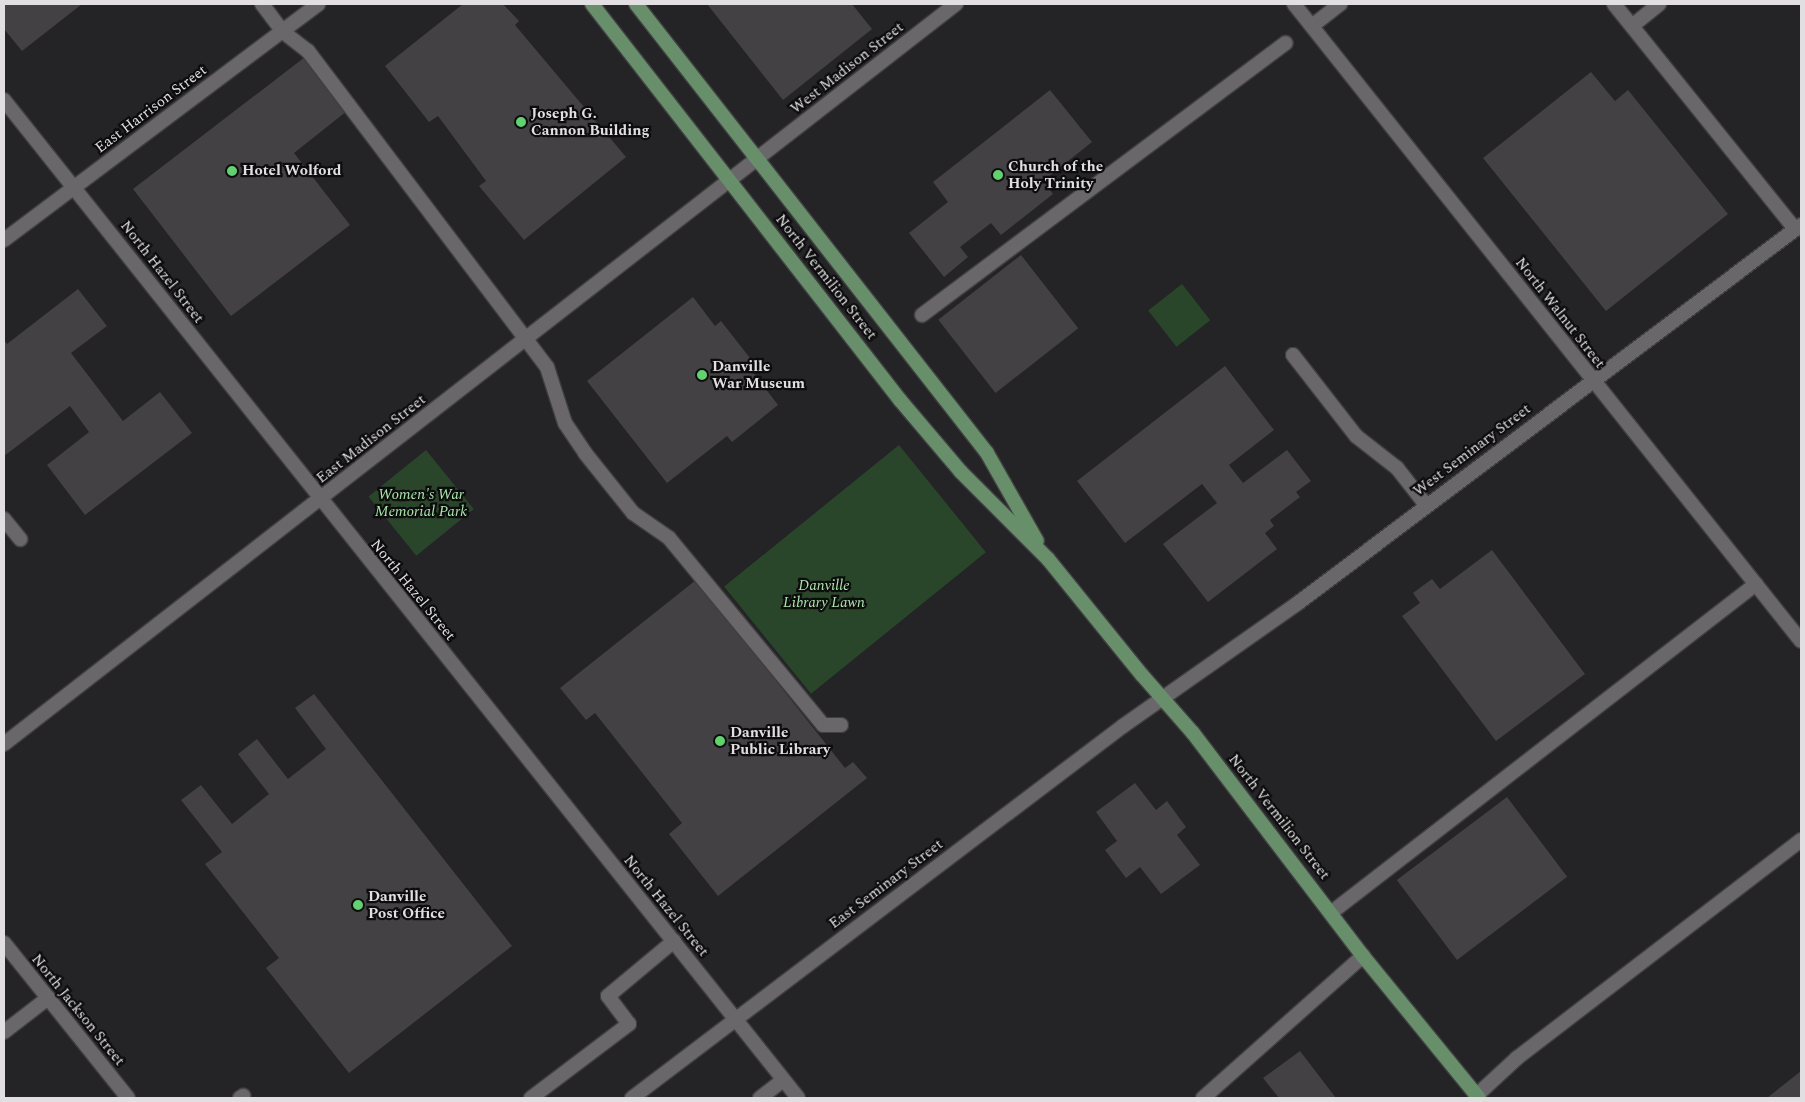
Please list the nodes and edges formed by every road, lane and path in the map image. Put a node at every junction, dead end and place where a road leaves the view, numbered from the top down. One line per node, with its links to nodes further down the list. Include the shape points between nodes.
1 (262, 4): 12 (street)
2 (318, 4): 12 (street, East Harrison Street)
3 (592, 4): 16 (main road, North Vermilion Street)
4 (636, 4): 15 (main road, North Vermilion Street)
5 (956, 4): 15 (street, West Madison Street)
6 (1294, 4): 10 (street, North Walnut Street)
7 (1340, 4): 10 (street)
8 (1614, 4): 11 (street)
9 (1659, 4): 11 (street)
10 (1312, 26): 23 (street, North Walnut Street)
11 (1632, 26): 18 (street)
12 (282, 31): 17 (street, East Harrison Street); 21 (street, via 308,51)
13 (1286, 42): 20 (street)
14 (4, 100): 17 (street, North Hazel Street)
15 (758, 158): 16 (street, East Madison Street); 28 (main road, North Vermilion Street, via 987,453)
16 (730, 180): 21 (street, East Madison Street); 28 (main road, North Vermilion Street, via 900,400 962,472)
17 (74, 186): 19 (street, East Harrison Street); 24 (street, North Hazel Street)
18 (1798, 227): 23 (street, West Seminary Street)
19 (4, 240)
20 (922, 316)
21 (526, 339): 24 (street, East Madison Street); 32 (street, via 547,368 565,422 634,513 669,538 823,725)
22 (1293, 355): 25 (street, via 1356,436 1397,468)
23 (1593, 381): 25 (street, West Seminary Street); 29 (street, North Walnut Street)
24 (320, 500): 33 (street, East Madison Street); 36 (street, North Hazel Street)
25 (1426, 504): 31 (street, West Seminary Street, via 1298,603)
26 (4, 518): 27 (street)
27 (20, 539)
28 (1048, 558): 31 (main road, North Vermilion Street)
29 (1756, 584): 30 (street, North Walnut Street); 35 (street)
30 (1801, 641)
31 (1163, 700): 35 (main road, North Vermilion Street, via 1193,733); 40 (street, East Seminary Street, via 1123,726 952,854)
32 (841, 725)
33 (4, 744)
34 (1801, 840): 43 (street, via 1517,1058)
35 (1332, 912): 38 (main road, North Vermilion Street)
36 (674, 941): 40 (street, North Hazel Street); 45 (street, via 608,996 629,1024)
37 (4, 943): 39 (street, North Jackson Street)
38 (1363, 956): 43 (main road, North Vermilion Street); 49 (street)
39 (48, 998): 41 (street); 44 (street, North Jackson Street)
40 (736, 1020): 42 (street, North Hazel Street); 46 (street, East Seminary Street)
41 (4, 1032)
42 (784, 1080): 47 (street); 48 (street, North Hazel Street)
43 (1478, 1097)
44 (128, 1098)
45 (531, 1098)
46 (632, 1098)
47 (760, 1098)
48 (798, 1098)
49 (1203, 1098)

